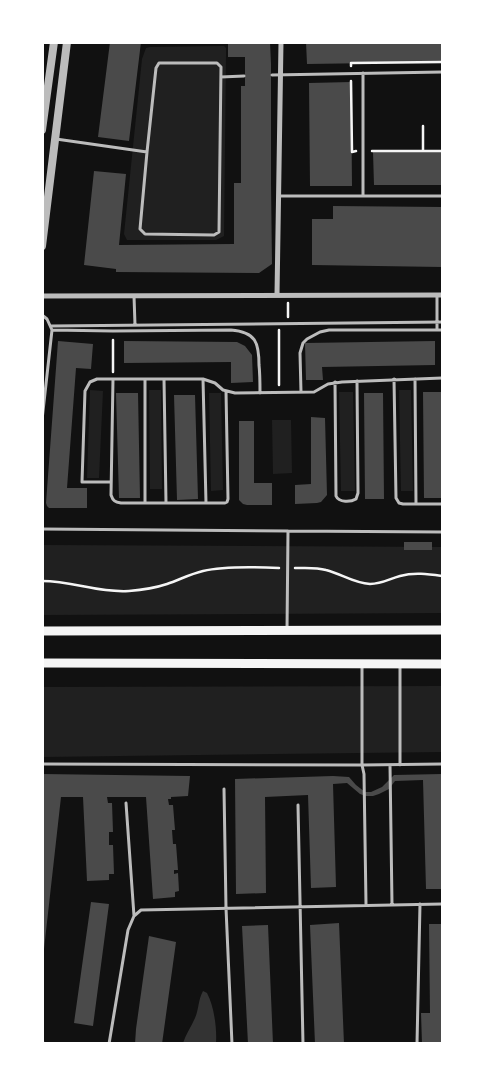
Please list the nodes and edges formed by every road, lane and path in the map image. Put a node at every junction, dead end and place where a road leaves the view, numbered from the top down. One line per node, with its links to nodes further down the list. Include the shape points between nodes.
1 (54, 42): 13 (street)
2 (67, 42): 14 (street)
3 (281, 42): 9 (street)
4 (409, 62): 5 (path)
5 (442, 62)
6 (442, 72): 7 (lane)
7 (363, 74): 9 (lane); 18 (lane)
8 (272, 75): 9 (lane)
9 (281, 75): 17 (street)
10 (244, 76): 11 (lane)
11 (222, 77): 16 (lane, via 222,67 217,63 159,63); 16 (lane, via 219,232 145,234 140,229)
12 (423, 126): 15 (path, via 423,151)
13 (42, 130)
14 (55, 138): 16 (lane); 20 (street)
15 (442, 151)
16 (147, 152)
17 (278, 196): 18 (lane); 21 (street)
18 (363, 196): 19 (lane)
19 (442, 196)
20 (42, 246)
21 (277, 295): 22 (street); 25 (street)
22 (288, 295): 23 (street); 30 (path)
23 (440, 295): 27 (lane)
24 (42, 296): 25 (street)
25 (134, 296): 31 (lane)
26 (42, 315): 32 (lane)
27 (437, 322): 28 (lane); 30 (lane); 35 (lane)
28 (442, 322)
29 (279, 324): 30 (lane); 31 (lane); 49 (path)
30 (288, 324)
31 (135, 326): 32 (lane); 34 (lane)
32 (52, 328): 33 (lane); 50 (lane)
33 (113, 330): 34 (lane); 38 (path)
34 (135, 330): 48 (lane, via 244,332 258,346)
35 (437, 330): 36 (lane); 47 (lane, via 320,332 307,339 301,348)
36 (442, 330)
37 (442, 378): 41 (lane)
38 (112, 379): 42 (lane); 51 (lane); 51 (lane, via 97,379 87,386 82,482)
39 (164, 379): 40 (lane); 42 (lane); 53 (lane)
40 (203, 379): 46 (lane); 54 (lane)
41 (415, 379): 43 (lane); 55 (lane)
42 (145, 380): 52 (lane)
43 (394, 380): 44 (lane); 55 (lane, via 396,498 402,504)
44 (357, 381): 45 (lane); 45 (lane, via 358,493 351,501 340,501 336,496)
45 (335, 382): 47 (lane, via 314,392)
46 (226, 391): 48 (lane); 54 (lane, via 228,499 225,503)
47 (301, 392): 49 (lane)
48 (260, 393): 49 (lane)
49 (279, 393)
50 (42, 420)
51 (111, 482): 52 (lane, via 111,495 116,502)
52 (145, 503): 53 (lane)
53 (166, 503): 54 (lane)
54 (206, 503)
55 (416, 504): 56 (lane)
56 (442, 504)
57 (42, 529): 58 (lane)
58 (288, 531): 59 (lane); 60 (lane)
59 (442, 532)
60 (287, 568): 61 (path, via 326,570 350,580 372,584 409,574); 62 (path, via 206,570 166,584 132,591 107,591); 63 (lane)
61 (442, 576)
62 (42, 581)
63 (287, 630): 64 (main road); 65 (main road)
64 (442, 630)
65 (42, 631)
66 (42, 663): 67 (main road)
67 (362, 663): 68 (main road); 72 (lane)
68 (400, 664): 69 (main road); 74 (lane)
69 (442, 664)
70 (42, 764): 72 (lane)
71 (442, 764): 74 (lane)
72 (362, 765): 73 (lane); 78 (lane)
73 (390, 765): 74 (lane); 79 (lane)
74 (400, 765)
75 (224, 789): 83 (lane)
76 (126, 803): 84 (lane)
77 (298, 805): 82 (lane)
78 (366, 904): 79 (lane); 82 (lane)
79 (392, 904): 80 (lane)
80 (420, 904): 81 (lane); 90 (lane)
81 (442, 904)
82 (300, 906): 83 (lane); 89 (lane)
83 (226, 908): 84 (lane, via 142,910); 88 (lane)
84 (134, 916): 87 (lane, via 128,930)
85 (42, 1043): 86 (lane)
86 (48, 1044)
87 (109, 1044)
88 (232, 1044)
89 (303, 1044)
90 (417, 1044)

